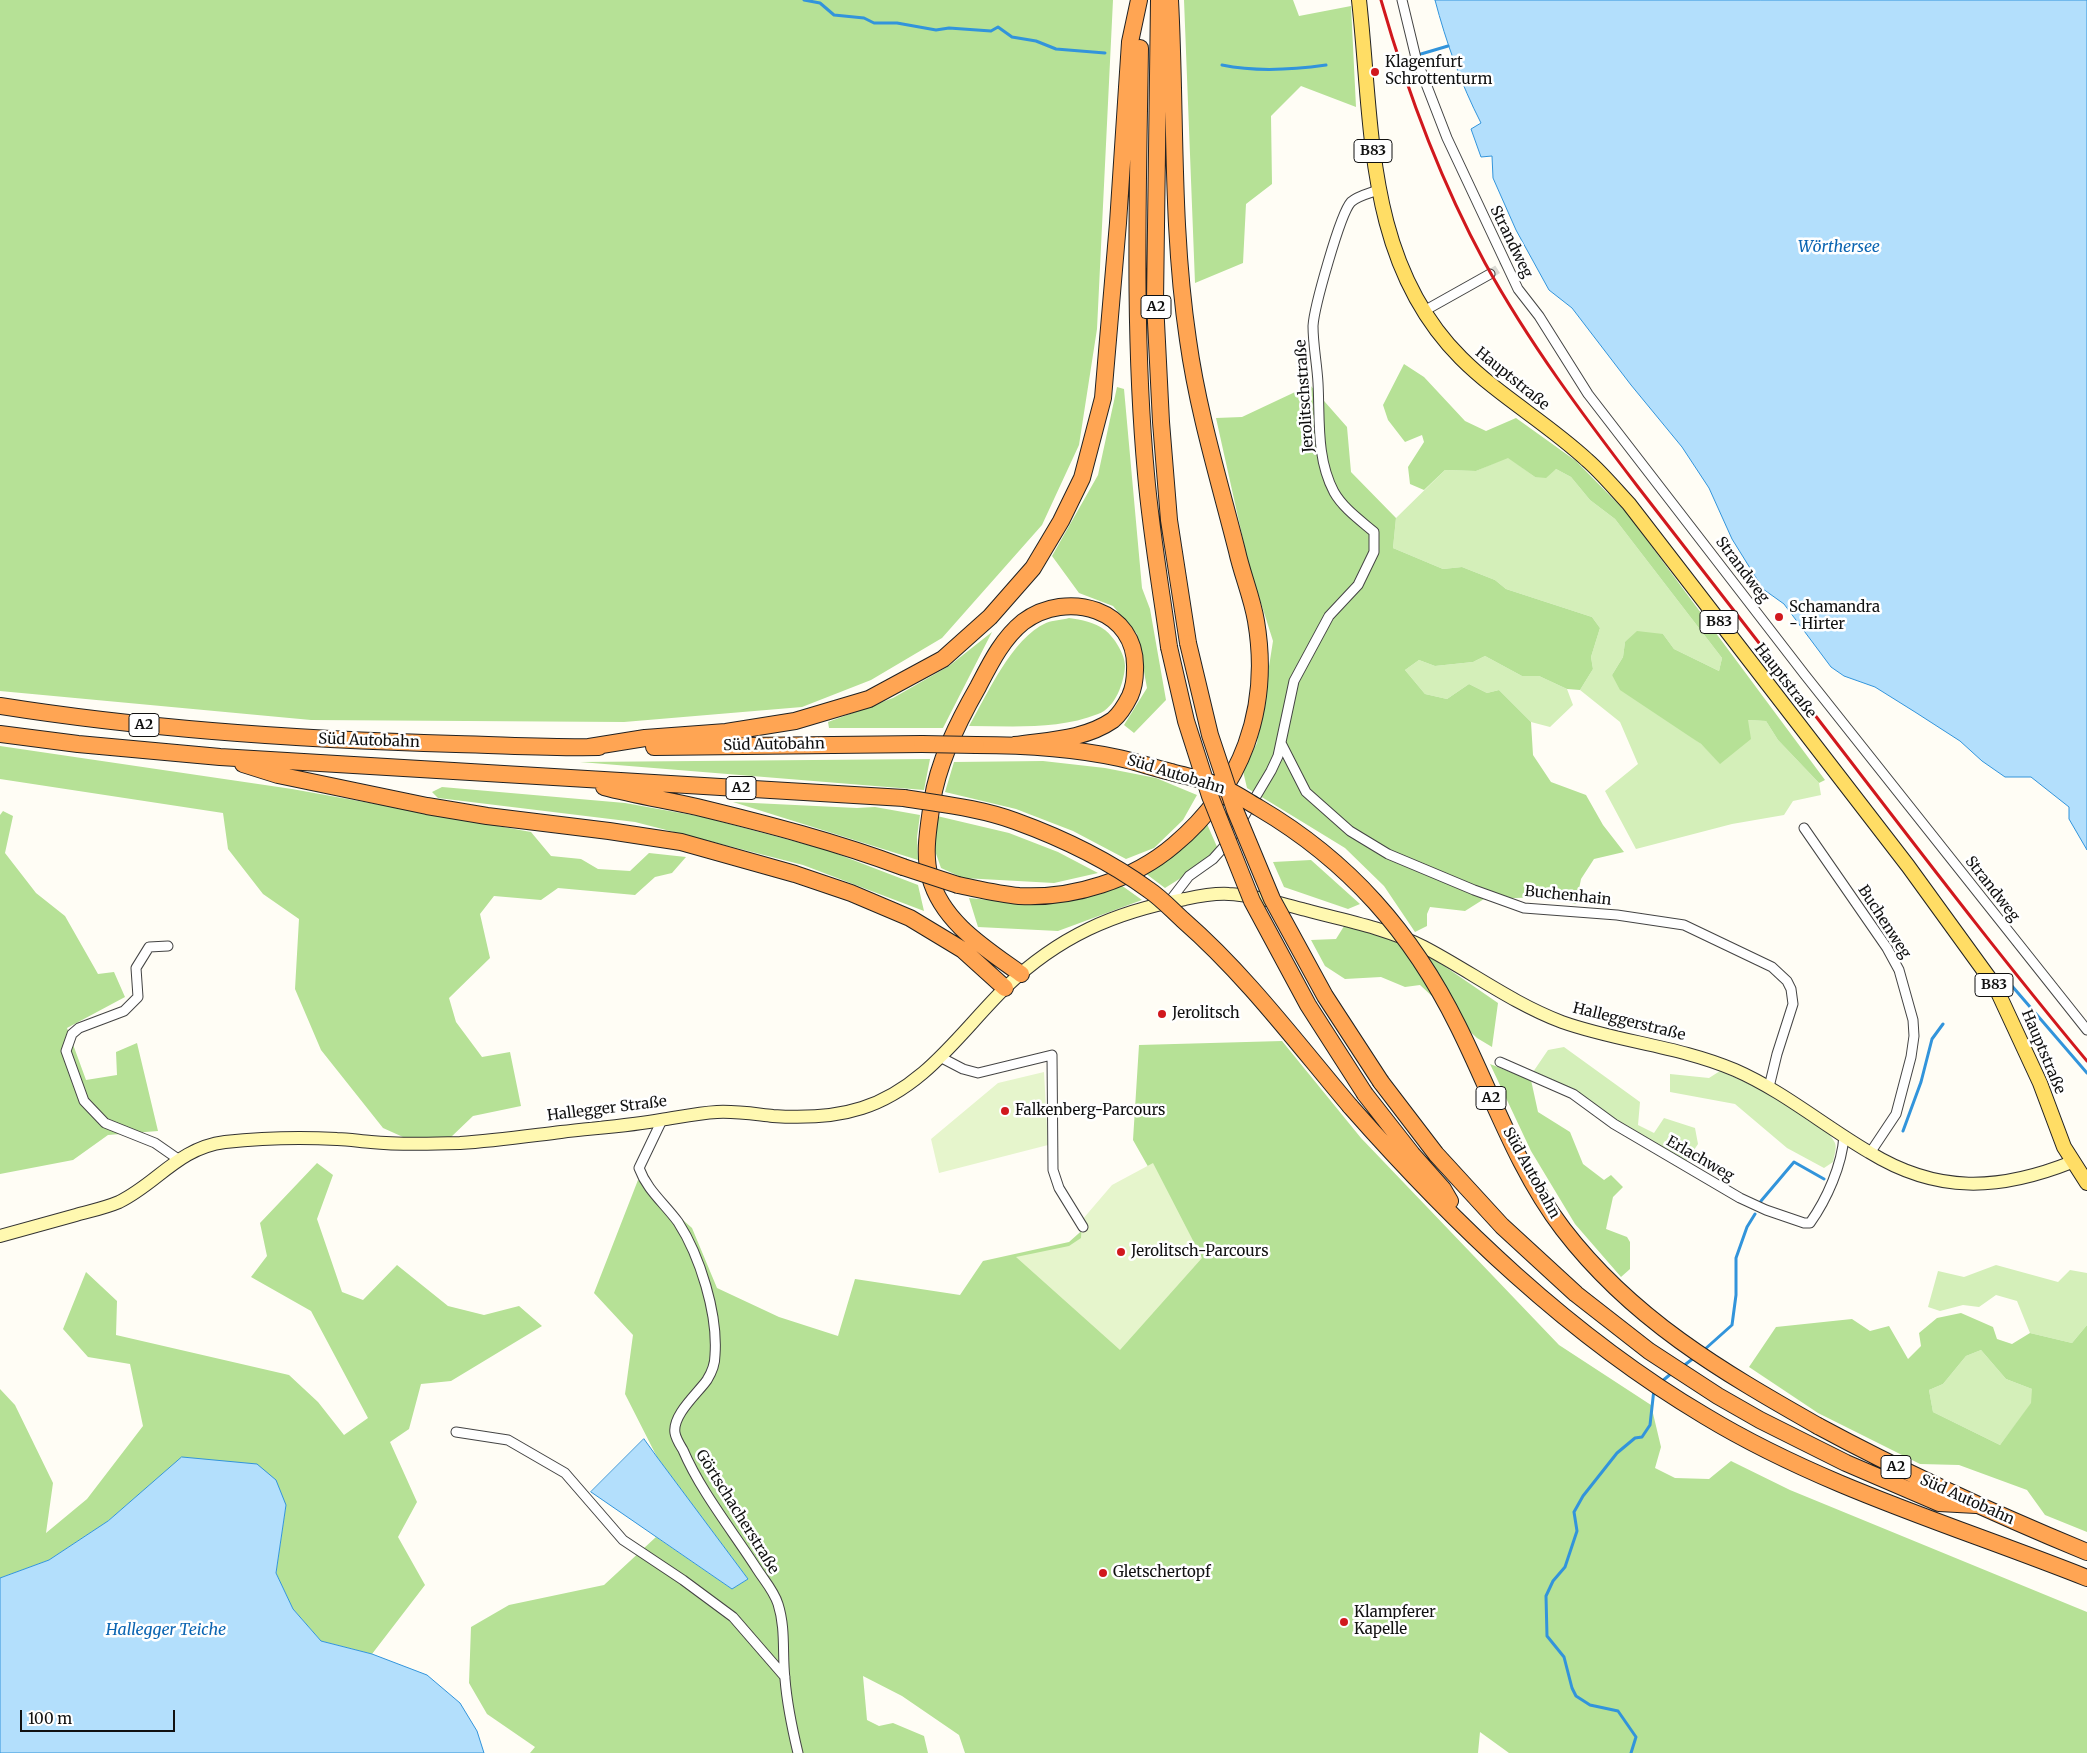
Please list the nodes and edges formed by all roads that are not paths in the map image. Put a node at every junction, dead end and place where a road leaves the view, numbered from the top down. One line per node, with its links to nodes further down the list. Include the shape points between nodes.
1 (1140, 0): 13 (highway, via 1130,42 1103,398 1082,478 1062,521 1033,568 962,644 943,659 876,695 795,721); 31 (highway, A2, bridge, via 1137,224 1146,474 1169,646 1186,721 1210,796 1252,901 1308,1005 1365,1094 1443,1189)
2 (1159, 0): 35 (highway, A2, bridge, via 1156,302 1169,520 1188,643 1210,735 1235,810 1272,899 1325,996 1381,1082 1431,1148 1502,1226 1576,1294 1686,1375 1807,1445 1940,1503)
3 (1170, 0): 15 (highway, bridge, via 1179,275 1195,391 1256,619 1260,656 1256,711 1249,737 1242,759 1222,794 1194,828 1158,857 1126,875 1101,885 1050,895 1019,896 958,885 831,842 752,820 634,795)
4 (1359, 0): 6 (main road, B83)
5 (1402, 0): 21 (street, Strandweg, via 1416,58 1430,93 1460,166 1518,289 1588,394 1805,675)
6 (1378, 190): 8 (main road, Hauptstraße / B83, via 1394,251); 11 (street, Jerolitschstraße, via 1352,200 1345,212 1328,262 1313,325 1318,428 1324,464 1334,492 1350,512 1374,532 1374,552 1358,585 1329,616 1294,681)
7 (1490, 274): 8 (street)
8 (1424, 311): 29 (main road, Hauptstraße / B83, via 1460,358 1587,460 1629,504 1908,866 1995,986)
9 (0, 706): 13 (highway, Süd Autobahn / A2, via 81,719 289,737)
10 (0, 734): 14 (highway, Süd Autobahn / A2)
11 (1281, 743): 17 (street, Jerolitschstraße, via 1271,771 1230,840 1213,859 1188,876); 24 (street, Buchenhain, via 1306,792 1350,832 1388,854 1524,908 1634,917 1684,925 1772,967 1787,981 1793,1004)
12 (1015, 745): 13 (highway, Süd Autobahn / A2, bridge); 19 (highway, via 1079,736 1114,719 1127,704 1134,687 1136,659 1129,639 1100,611 1073,605 1058,606 1024,622 1010,635 997,652 956,726 937,782 927,839 929,876 935,892 959,926 978,944); 35 (highway, Süd Autobahn / A2, bridge, via 1118,758 1221,786 1283,822 1326,855 1378,903 1400,930 1439,989 1542,1197 1562,1228 1612,1286 1672,1336 1730,1375 1818,1426)
13 (589, 747)
14 (220, 757): 15 (highway, Süd Autobahn / A2); 20 (highway, via 278,775 427,806 681,842 787,871 910,918 963,950)
15 (577, 779): 31 (highway, Süd Autobahn / A2, bridge, via 904,798 1014,820 1074,845 1151,891 1226,960 1350,1106)
16 (1804, 828): 27 (street, Buchenweg, via 1887,948 1899,970 1913,1020 1912,1050 1896,1114)
17 (1169, 902): 19 (main road, Hallegger Straße, via 1134,910 1092,927 1050,950); 24 (main road, Halleggerstraße, via 1233,894 1384,929 1425,947 1545,1015 1591,1031 1704,1058)
18 (168, 946): 28 (street, via 149,947 136,968 138,997 124,1011 79,1028 72,1034 66,1051 84,1101 105,1122 155,1142)
19 (1021, 974): 20 (main road, Hallegger Straße)
20 (1005, 988): 22 (main road, Hallegger Straße)
21 (2087, 1030)
22 (940, 1057): 25 (main road, Hallegger Straße, via 898,1092 842,1113 809,1117 735,1111); 32 (street, via 978,1073 1052,1055 1053,1170 1059,1188)
23 (1500, 1062): 26 (street, Erlachweg, via 1573,1094 1614,1124 1740,1198 1804,1224 1814,1217 1829,1187 1843,1151)
24 (1769, 1087): 26 (main road, Halleggerstraße)
25 (662, 1120): 28 (main road, Hallegger Straße, via 461,1143 276,1138 212,1144); 38 (street, Görtschacherstraße, via 639,1168 653,1195 677,1221 691,1245 704,1279 714,1328 713,1368 685,1407 675,1432 689,1466 775,1596 785,1639)
26 (1844, 1136): 27 (main road, Halleggerstraße)
27 (1870, 1153): 29 (main road, Halleggerstraße, via 1916,1175 1968,1185 2008,1182)
28 (178, 1159): 33 (main road, Hallegger Straße, via 135,1193 117,1202)
29 (2072, 1162): 30 (main road, Hauptstraße / B83)
30 (2087, 1183)
31 (1462, 1223): 37 (highway, Süd Autobahn / A2, via 1585,1332 1653,1383 1706,1417 1798,1464 1897,1507)
32 (1083, 1227)
33 (0, 1236)
34 (456, 1432): 38 (street, via 508,1440 565,1473 623,1540 733,1617)
35 (1976, 1505): 36 (highway, Süd Autobahn / A2)
36 (2087, 1552)
37 (2087, 1578)
38 (784, 1677): 39 (street)
39 (798, 1753)

